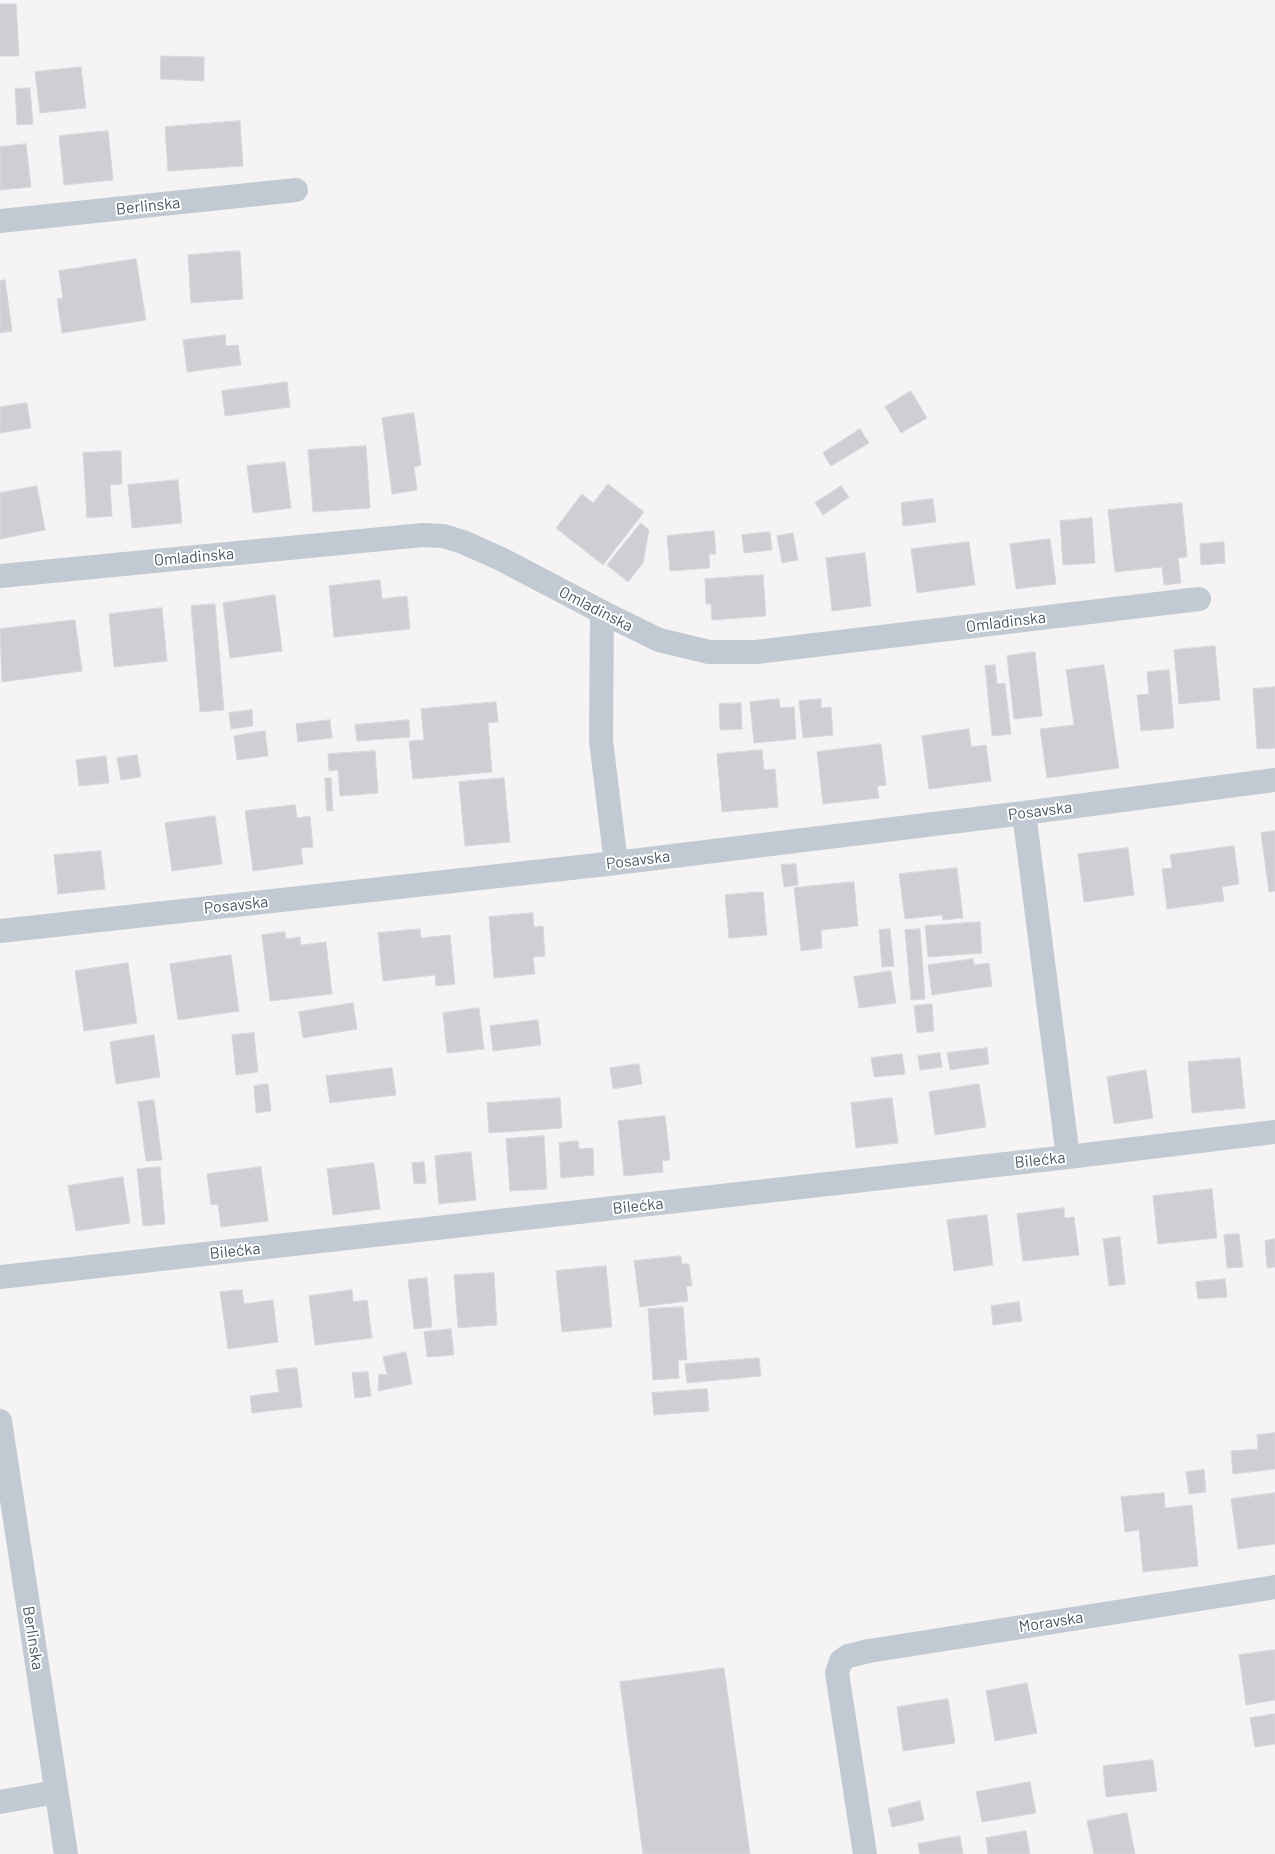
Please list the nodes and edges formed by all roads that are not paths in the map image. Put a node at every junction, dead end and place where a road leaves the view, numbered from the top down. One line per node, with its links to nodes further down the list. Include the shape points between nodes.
1 (296, 190): 2 (street, Berlinska)
2 (0, 221)
3 (0, 576): 5 (street, Omladinska, via 424,535 443,536 501,559)
4 (1199, 598): 5 (street, Omladinska, via 756,652 709,652 660,640)
5 (602, 612): 8 (street, via 601,741)
6 (1275, 780): 7 (street, Posavska)
7 (1024, 813): 8 (street, Posavska); 11 (street)
8 (616, 863): 9 (street, Posavska)
9 (0, 931)
10 (1275, 1132): 11 (street, Bilećka)
11 (1068, 1157): 12 (street, Bilećka)
12 (0, 1277)
13 (0, 1422): 15 (street, Berlinska)
14 (1275, 1587): 18 (street, Moravska, via 848,1656 841,1661 836,1673)
15 (56, 1792): 16 (street); 17 (street, Berlinska)
16 (0, 1802)
17 (66, 1854)
18 (865, 1854)

